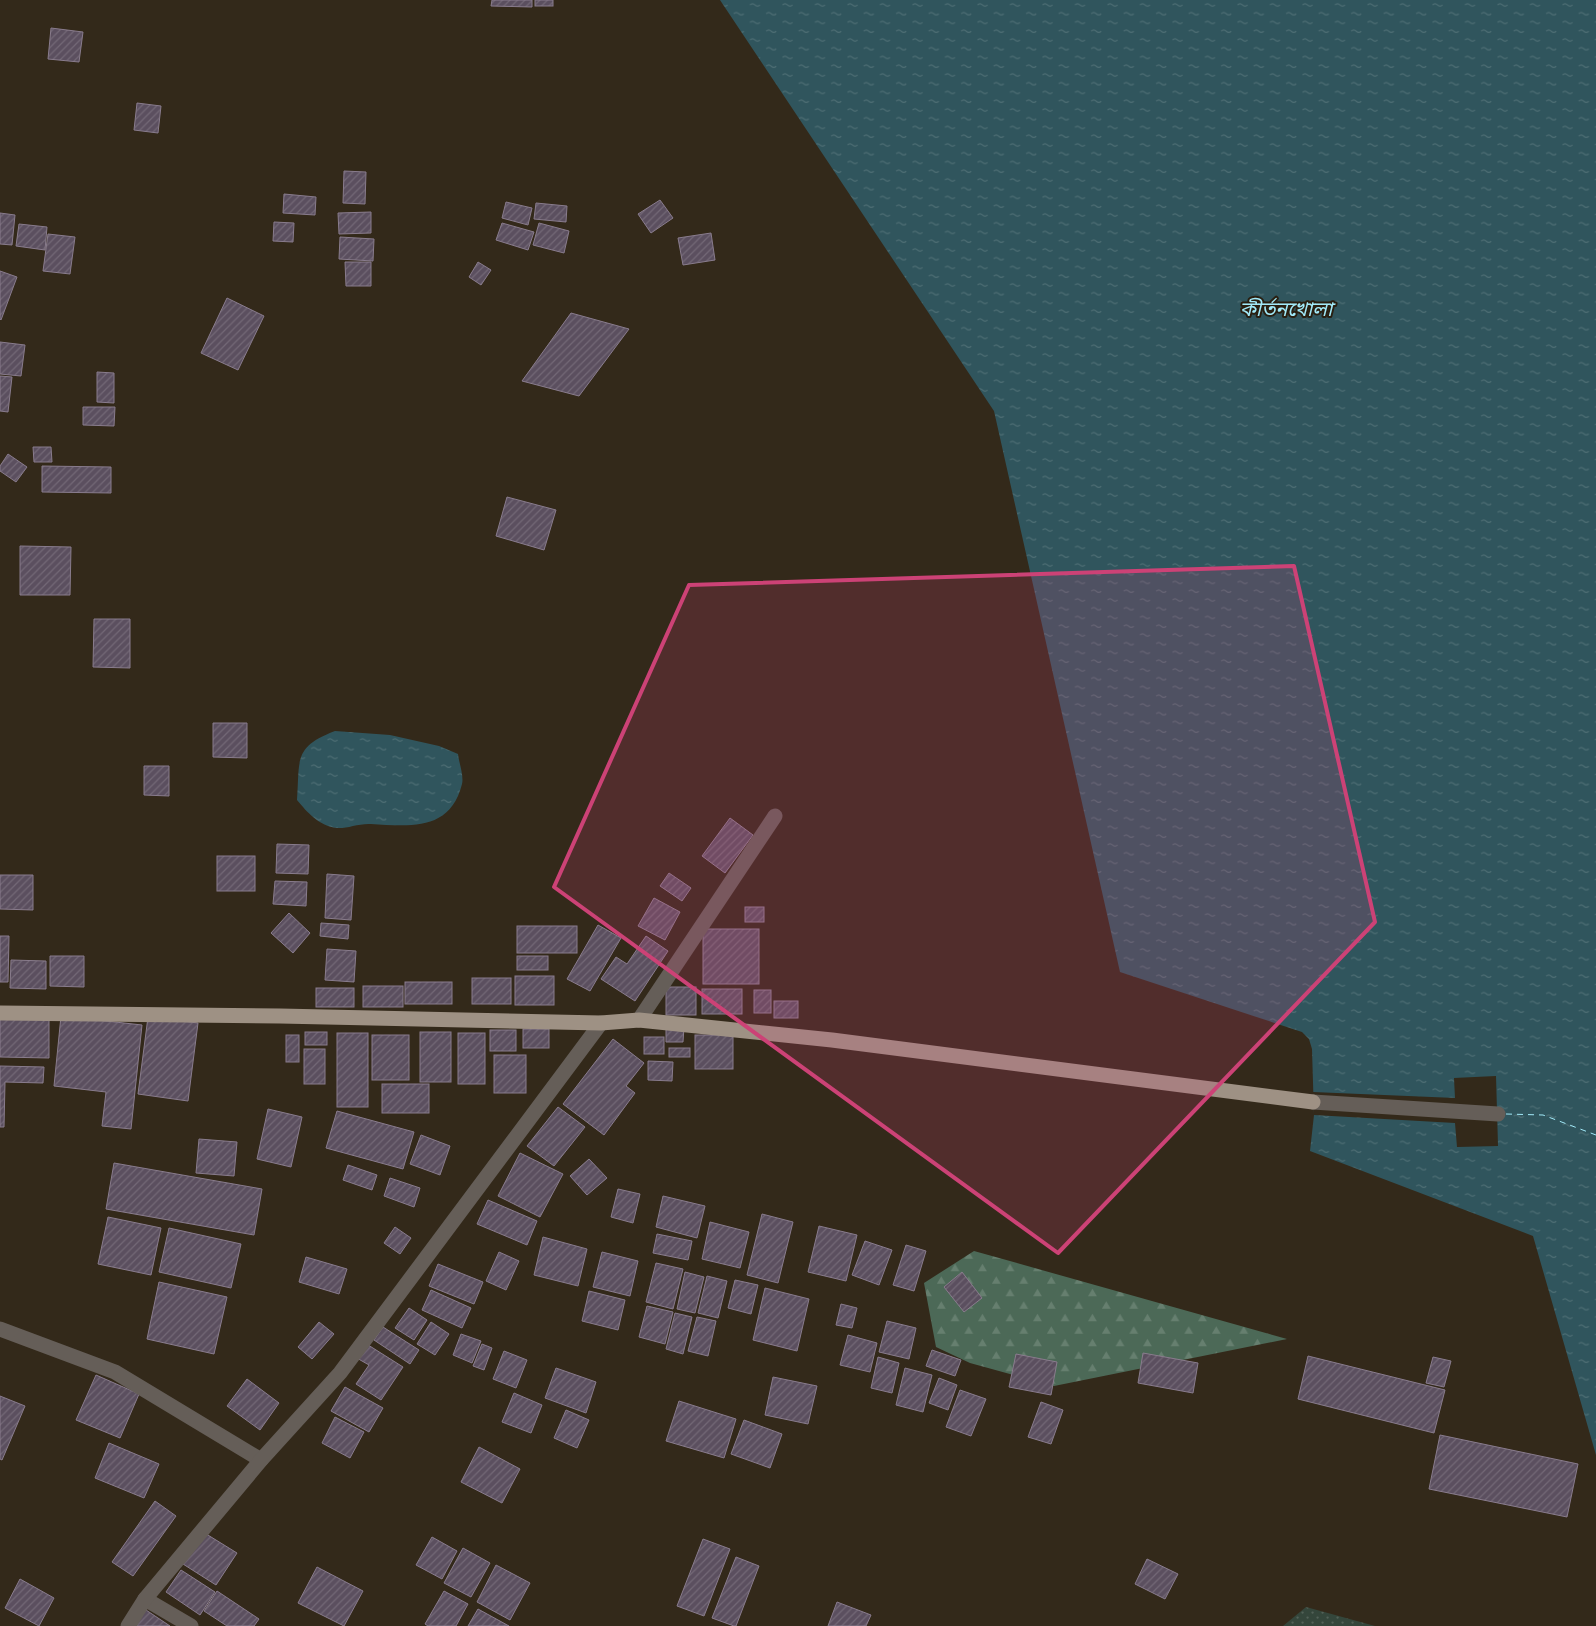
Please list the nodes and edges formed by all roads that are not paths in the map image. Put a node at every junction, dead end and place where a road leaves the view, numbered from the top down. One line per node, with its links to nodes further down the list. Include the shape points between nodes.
1 (775, 816): 3 (street)
2 (0, 1013): 4 (main road)
3 (639, 1020): 4 (main road); 5 (main road, via 832,1040)
4 (601, 1023): 8 (street, via 340,1373)
5 (1313, 1102): 6 (street)
6 (1498, 1114)
7 (0, 1329): 8 (street, via 115,1372)
8 (261, 1460): 9 (street)
9 (145, 1599): 10 (street); 11 (street)
10 (128, 1626)
11 (191, 1626)

